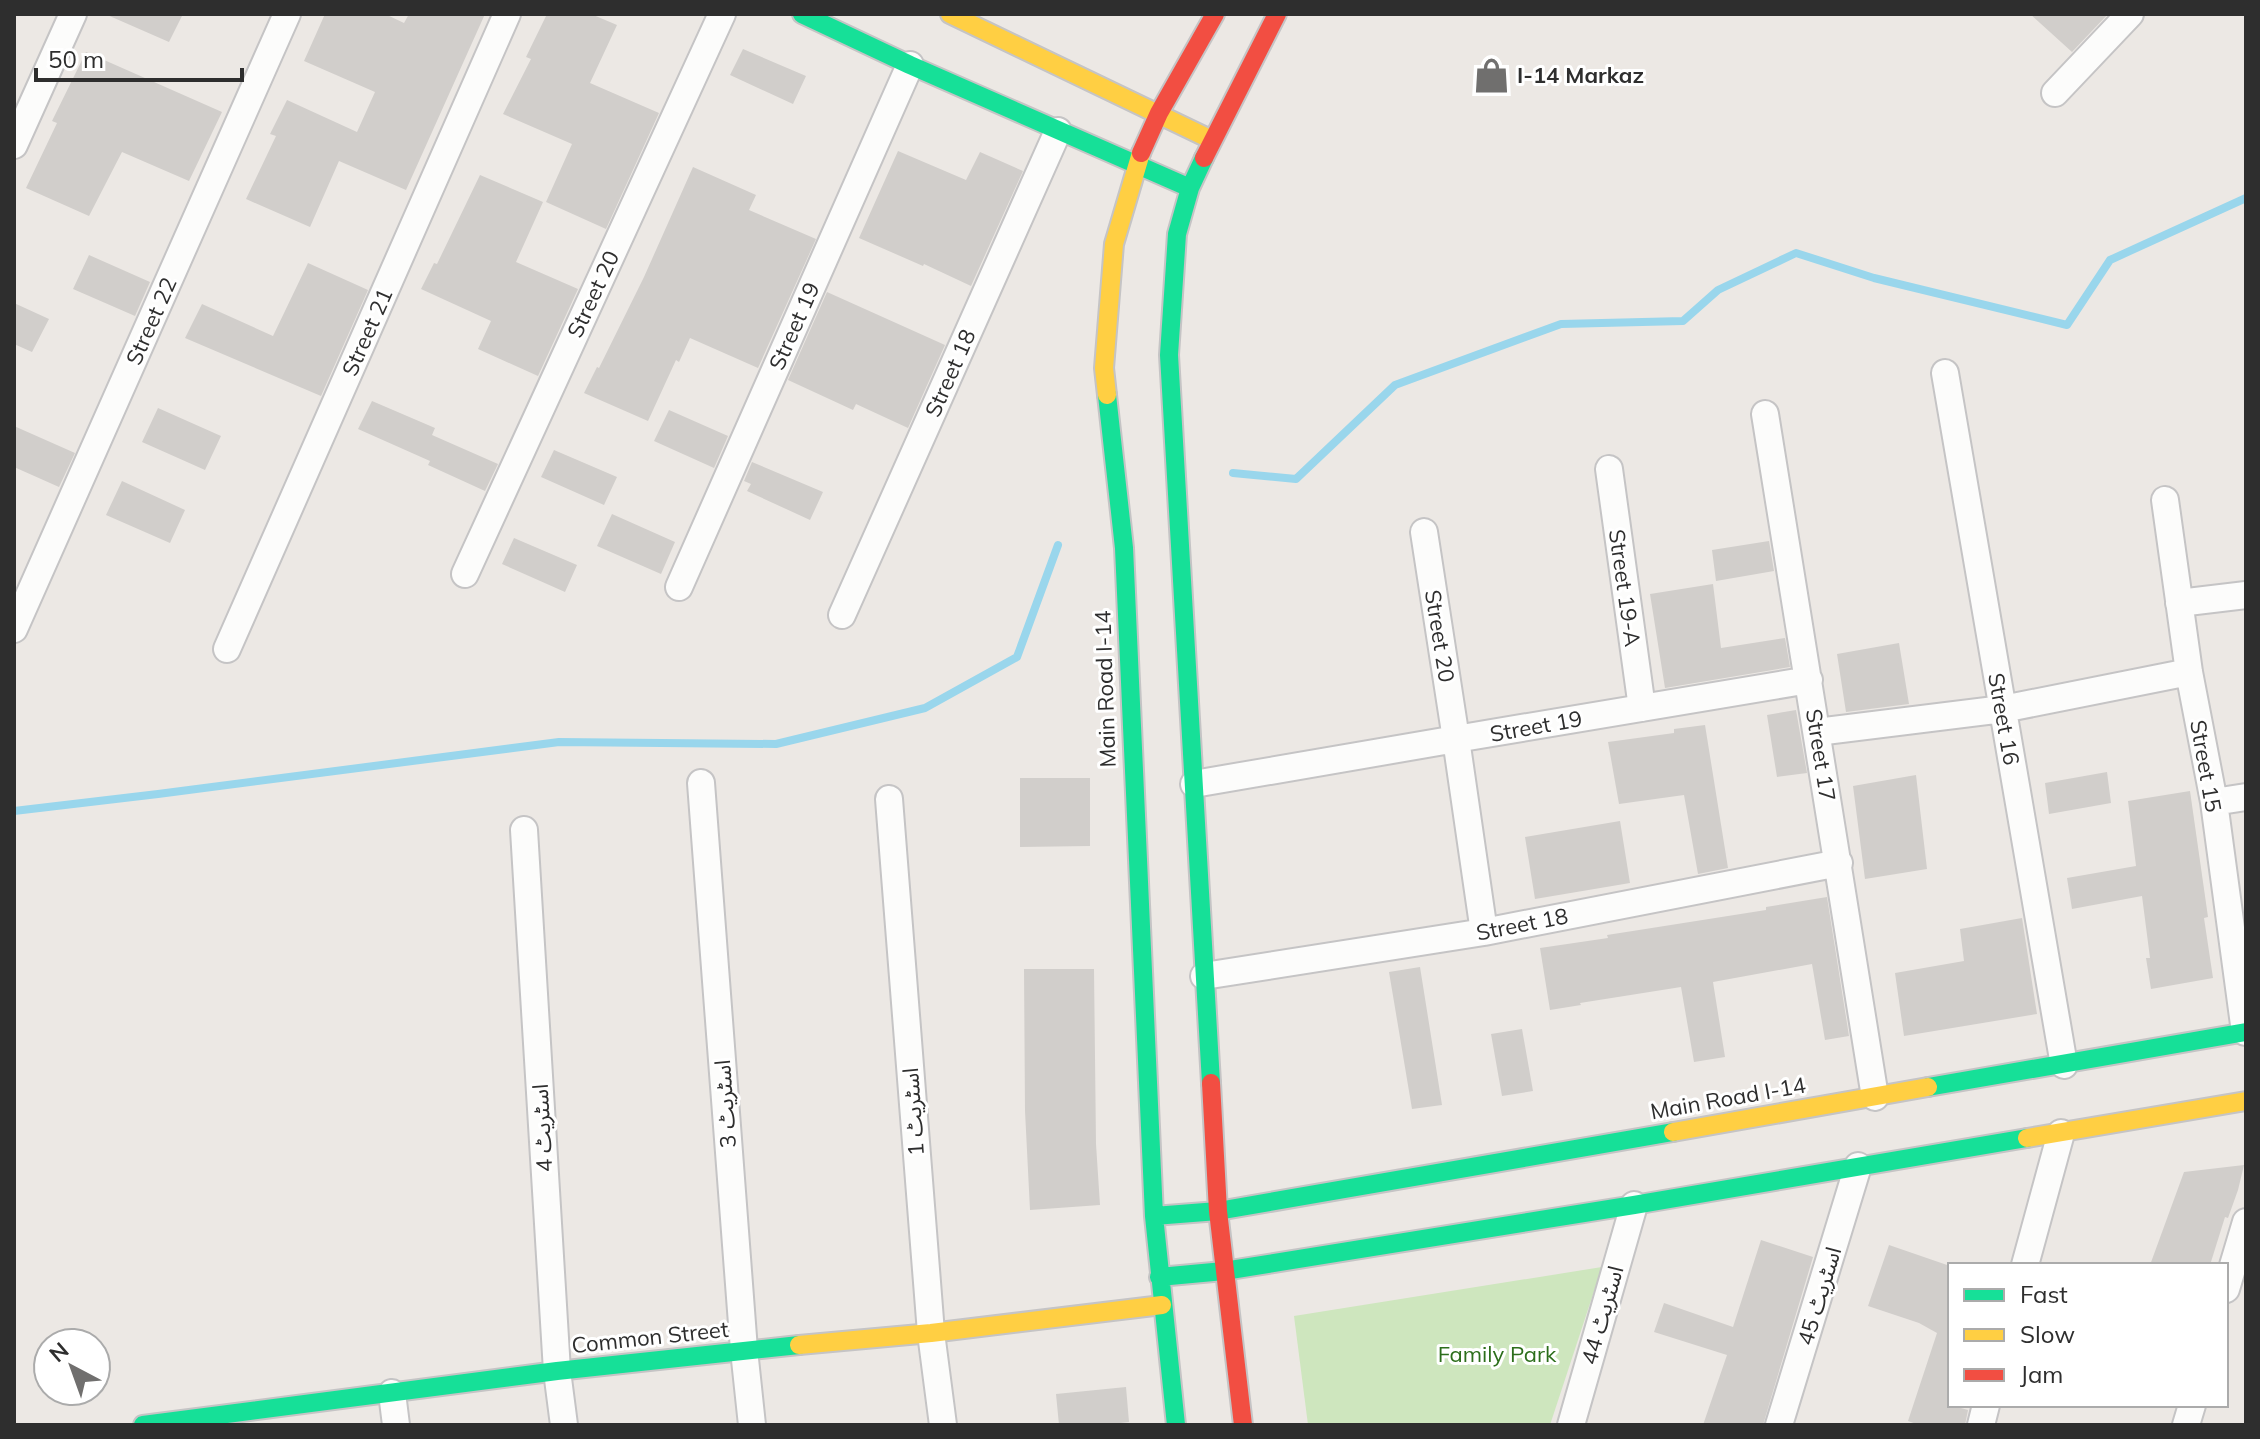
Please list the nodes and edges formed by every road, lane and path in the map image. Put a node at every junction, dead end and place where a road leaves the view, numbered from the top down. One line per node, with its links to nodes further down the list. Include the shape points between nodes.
1 (73, 14): 15 (street)
2 (287, 14): 28 (street, Street 22)
3 (507, 14): 29 (street, Street 21)
4 (722, 14): 23 (street, Street 20)
5 (802, 14): 10 (main road)
6 (950, 14): 12 (main road)
7 (1215, 14): 12 (main road, Main Road I-14)
8 (1277, 14): 14 (main road)
9 (2130, 14): 11 (street)
10 (910, 65): 13 (main road); 24 (street, Street 19)
11 (2055, 93)
12 (1159, 113): 14 (main road); 16 (main road, Main Road I-14)
13 (1058, 131): 16 (main road); 27 (street, Street 18)
14 (1212, 140): 17 (main road)
15 (14, 145)
16 (1136, 164): 17 (main road); 53 (main road, Main Road I-14, via 1114,244 1104,368 1124,548)
17 (1190, 188): 37 (main road, via 1177,234 1169,355)
18 (1945, 373): 33 (street, Street 16)
19 (1765, 414): 31 (street, Street 17)
20 (1609, 469): 32 (street, Street 19-A)
21 (2165, 500): 26 (street, Street 15)
22 (1424, 532): 35 (street, Street 20)
23 (465, 574)
24 (679, 587)
25 (2246, 595): 26 (street)
26 (2179, 603): 30 (street, Street 15)
27 (842, 615)
28 (14, 629)
29 (227, 649)
30 (2189, 672): 33 (street); 40 (street, Street 15)
31 (1809, 680): 32 (street, Street 19); 34 (street, Street 17)
32 (1642, 708): 35 (street, Street 19)
33 (2003, 709): 34 (street); 46 (street, Street 16)
34 (1817, 732): 42 (street, Street 17)
35 (1456, 739): 37 (street, Street 19); 43 (street)
36 (701, 783): 61 (street, اسٹریٹ 3)
37 (1194, 784): 44 (main road)
38 (2246, 797): 40 (street)
39 (889, 799): 60 (street, اسٹریٹ 1)
40 (2214, 802): 45 (street, Street 15)
41 (524, 830): 62 (street, اسٹریٹ 4)
42 (1839, 863): 43 (street, Street 18); 47 (street, Street 17)
43 (1484, 932): 44 (street, Street 18)
44 (1204, 976): 52 (main road)
45 (2245, 1032): 46 (main road, Main Road I-14)
46 (2064, 1065): 47 (main road, Main Road I-14)
47 (1875, 1097): 52 (main road, Main Road I-14)
48 (2246, 1101): 49 (main road)
49 (2061, 1133): 50 (main road); 55 (street)
50 (1858, 1166): 51 (main road); 73 (street, اسٹریٹ 45)
51 (1634, 1205): 56 (main road); 72 (street, اسٹریٹ 44)
52 (1218, 1211): 53 (main road, Main Road I-14); 56 (main road)
53 (1154, 1216): 57 (main road, Main Road I-14)
54 (2246, 1222): 58 (street)
55 (2026, 1263)
56 (1224, 1271): 57 (main road); 71 (main road)
57 (1159, 1277): 59 (main road, Main Road I-14)
58 (2228, 1282)
59 (1162, 1305): 60 (main road, Common Street); 70 (main road, Main Road I-14)
60 (931, 1333): 61 (main road, Common Street); 69 (street, اسٹریٹ 1)
61 (744, 1350): 62 (main road, Common Street); 68 (street, اسٹریٹ 3)
62 (557, 1371): 63 (main road, Common Street); 67 (street, اسٹریٹ 4)
63 (392, 1393): 64 (main road, Common Street); 66 (street)
64 (232, 1420): 65 (main road, Common Street)
65 (143, 1425)
66 (396, 1425)
67 (564, 1425)
68 (752, 1425)
69 (943, 1425)
70 (1176, 1425)
71 (1243, 1425)
72 (1571, 1425)
73 (1779, 1425)

